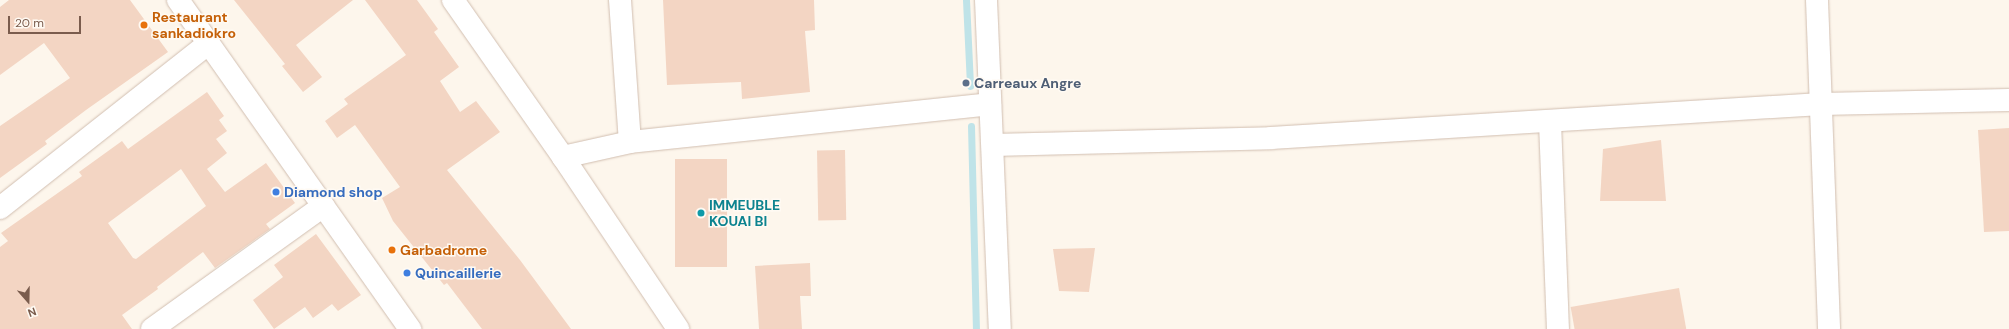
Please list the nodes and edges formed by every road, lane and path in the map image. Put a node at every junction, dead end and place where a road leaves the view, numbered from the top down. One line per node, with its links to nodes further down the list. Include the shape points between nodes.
1 (178, 0): 6 (street)
2 (453, 0): 13 (street)
3 (620, 0): 11 (street)
4 (986, 0): 8 (street)
5 (1817, 0): 9 (street)
6 (209, 43): 14 (street); 15 (street)
7 (2009, 100): 9 (street)
8 (990, 104): 11 (street); 12 (street)
9 (1821, 104): 10 (street); 21 (street)
10 (1550, 122): 12 (street, via 1271,138); 20 (street)
11 (630, 142): 13 (street)
12 (993, 145): 19 (street)
13 (563, 156): 18 (street)
14 (323, 206): 16 (street); 17 (street)
15 (0, 208)
16 (152, 329)
17 (410, 329)
18 (678, 329)
19 (1000, 329)
20 (1558, 329)
21 (1829, 329)

